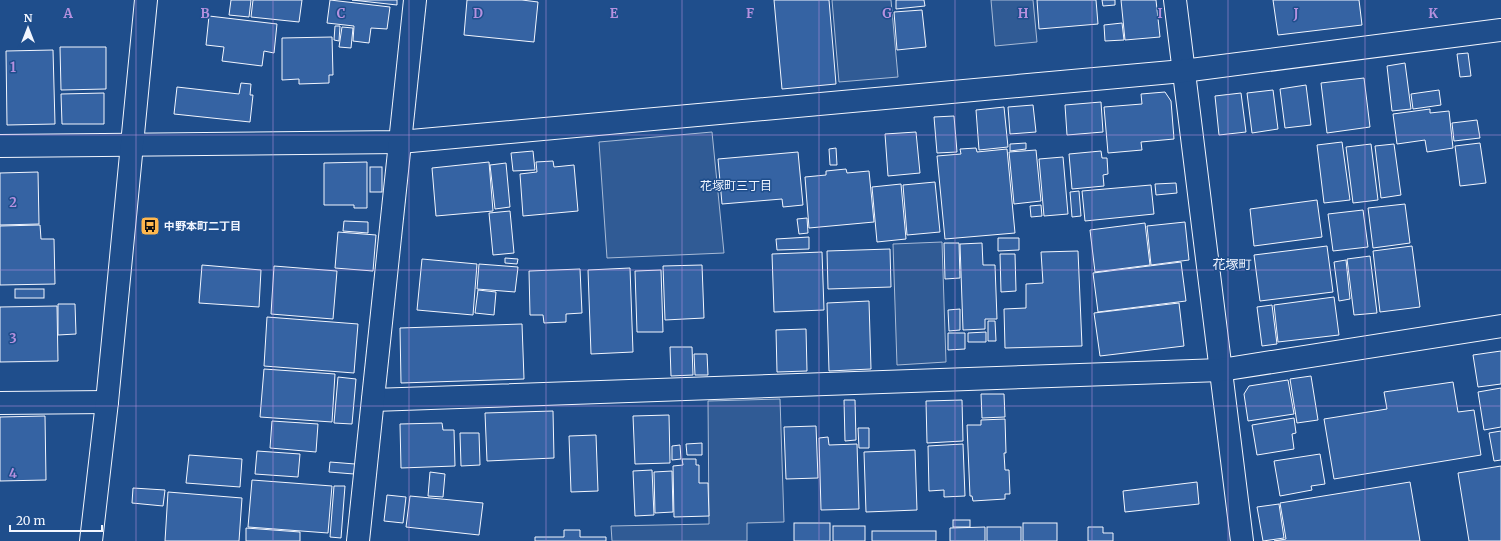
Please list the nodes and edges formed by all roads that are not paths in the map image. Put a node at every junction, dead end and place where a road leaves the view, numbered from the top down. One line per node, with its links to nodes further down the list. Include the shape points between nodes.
1 (146, 0): 7 (street)
2 (415, 0): 6 (street)
3 (1175, 0): 5 (street)
4 (1501, 30): 5 (street)
5 (1183, 71): 6 (street); 10 (street)
6 (400, 142): 7 (street); 11 (street)
7 (133, 145): 8 (street); 12 (street)
8 (0, 146)
9 (1501, 326): 10 (street)
10 (1221, 370): 11 (street); 16 (street)
11 (373, 400): 15 (street)
12 (107, 402): 13 (street); 14 (street)
13 (0, 403)
14 (91, 541)
15 (358, 541)
16 (1242, 541)

